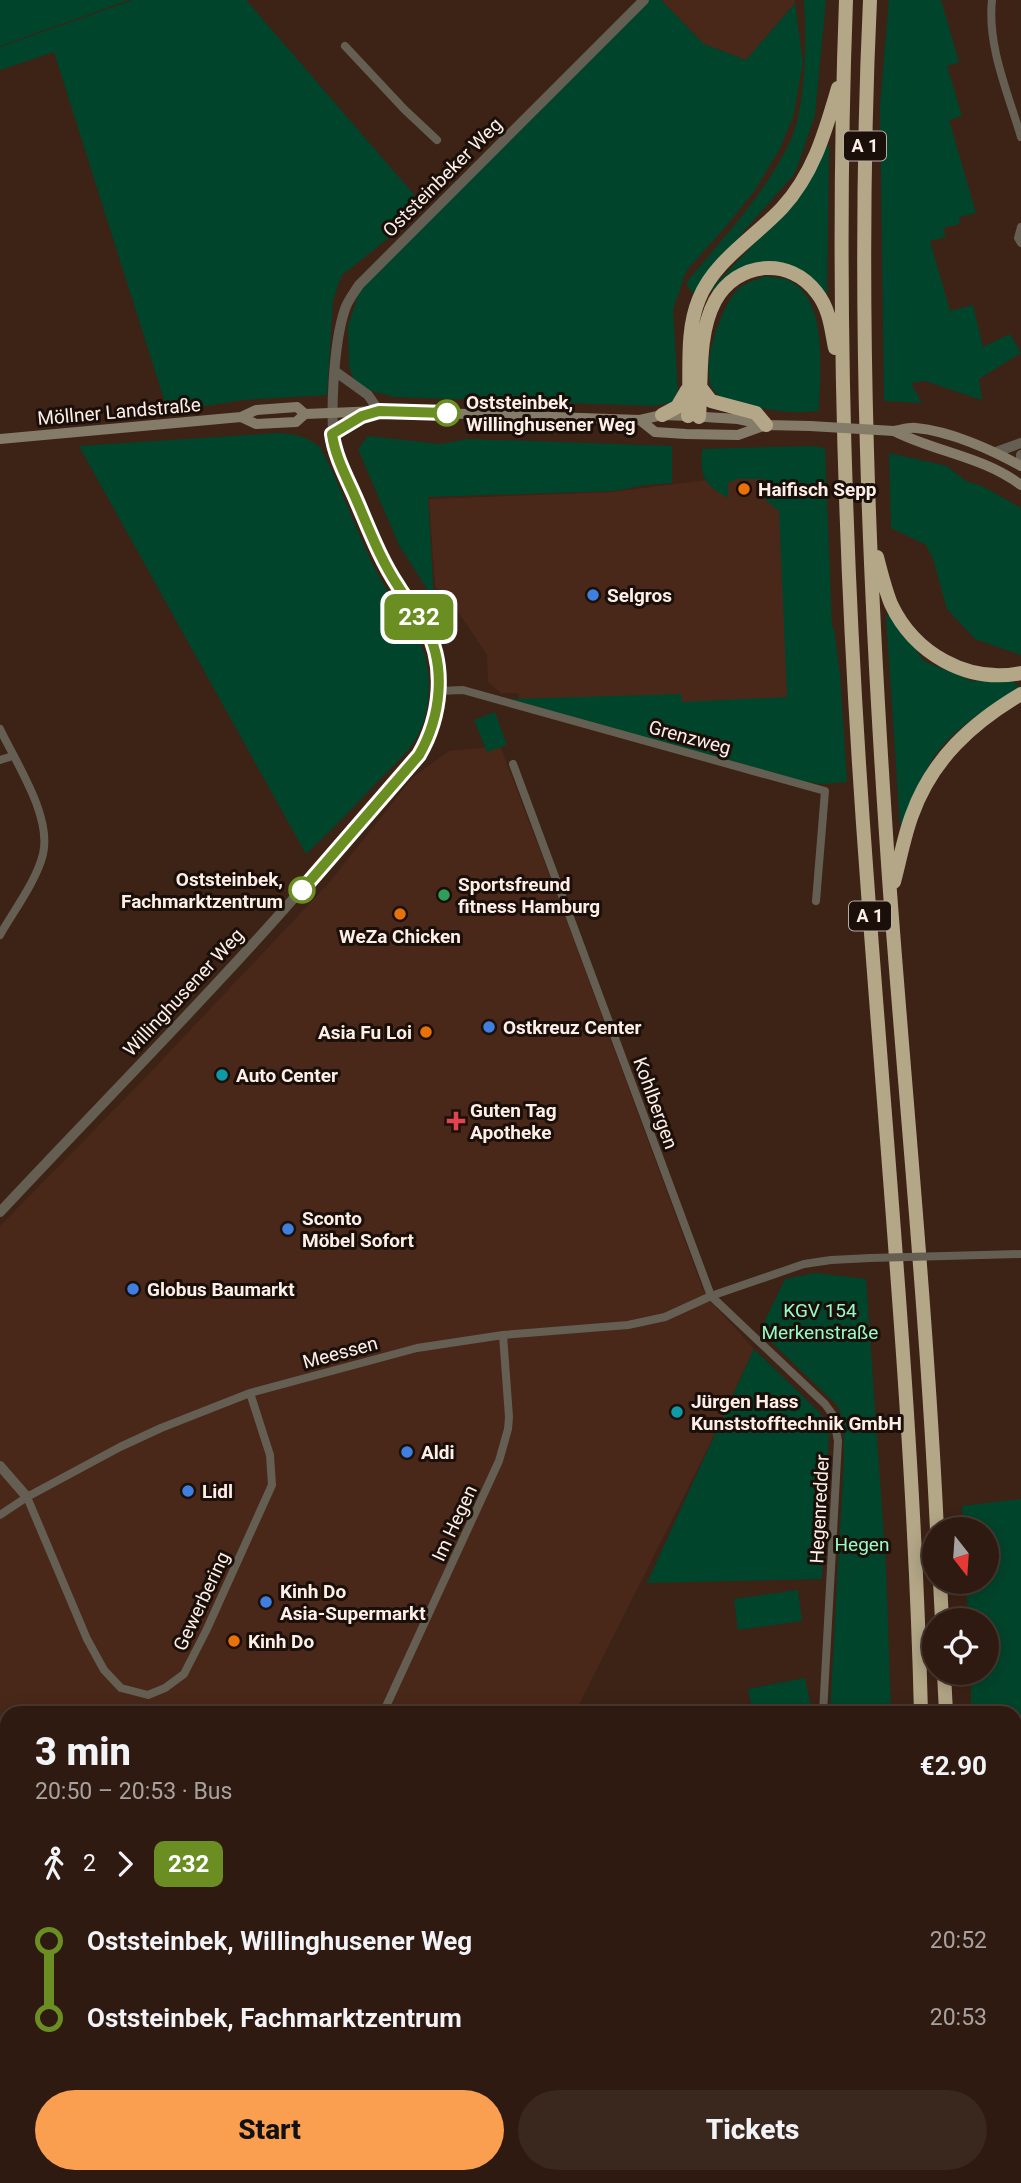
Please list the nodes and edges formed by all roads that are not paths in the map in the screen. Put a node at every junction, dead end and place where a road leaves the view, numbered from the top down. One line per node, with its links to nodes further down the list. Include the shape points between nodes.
1 (644, 0): 11 (street, Oststeinbeker Weg, via 359,285 346,306)
2 (846, 0): 6 (highway, A 1)
3 (870, 0): 29 (highway, A 1, via 863,293)
4 (992, 0): 7 (street, via 993,41)
5 (345, 46): 8 (street, Oststeinbeker Weg)
6 (844, 69): 12 (highway, via 808,173 783,207 714,273 699,296 692,323); 13 (highway, A 1)
7 (1021, 136)
8 (437, 140)
9 (1021, 227): 10 (street)
10 (1021, 243)
11 (336, 372): 14 (street, via 368,395); 15 (street, Oststeinbeker Weg)
12 (695, 385): 13 (highway, via 704,333 716,300 737,277 773,267 807,282 825,305); 16 (highway); 17 (highway); 19 (highway, via 711,401 755,413)
13 (842, 391): 52 (highway, A 1, via 853,661 911,1469)
14 (379, 411): 15 (main road, Möllner Landstraße); 18 (main road, Möllner Landstraße); 21 (street)
15 (333, 412): 21 (street, Willinghusener Weg); 23 (main road, Möllner Landstraße, via 305,414 296,422 257,424 241,417)
16 (662, 415): 17 (main road); 18 (main road)
17 (693, 416): 19 (main road); 22 (main road)
18 (640, 420): 22 (main road, via 655,432)
19 (765, 425): 20 (main road, bridge); 22 (main road, via 738,435)
20 (894, 431): 25 (main road, via 915,428); 28 (main road, via 975,460)
21 (332, 434): 31 (street, Willinghusener Weg, via 376,547 429,634)
22 (691, 434)
23 (0, 439)
24 (1021, 443): 25 (street)
25 (996, 452): 27 (main road)
26 (1021, 455): 27 (street)
27 (1021, 466): 28 (street)
28 (1017, 482)
29 (870, 529): 30 (highway, via 892,606 920,645 964,670 989,675); 37 (highway, A 1)
30 (1021, 673)
31 (439, 691): 38 (street, Grenzweg, via 463,690 825,790); 40 (street, Willinghusener Weg, via 429,736 411,766 256,940)
32 (1021, 694): 37 (highway, via 967,731 935,769 911,816)
33 (0, 729): 34 (street)
34 (13, 756): 35 (street); 39 (street, via 36,804 44,844 40,864)
35 (0, 761)
36 (513, 764): 42 (street, Kohlbergen)
37 (890, 894): 48 (highway, A 1)
38 (816, 901)
39 (0, 935)
40 (0, 1212)
41 (1021, 1254): 42 (street, bridge, via 831,1260 804,1264)
42 (711, 1296): 43 (street, Meessen, via 665,1317 628,1325); 51 (street, Hegenredder, via 833,1415 837,1430)
43 (503, 1335): 44 (street, Meessen, via 409,1350); 50 (street, Im Hegen, via 509,1417 499,1461)
44 (250, 1393): 46 (street, Meessen, via 161,1428); 46 (street, Gewerbering, via 270,1455 272,1485 197,1650 184,1674 165,1688 148,1695 121,1688 104,1670)
45 (0, 1466): 46 (street)
46 (27, 1497): 47 (street, Meessen)
47 (0, 1515)
48 (936, 1517)
49 (945, 1685): 53 (highway)
50 (386, 1706)
51 (823, 1706)
52 (920, 1706)
53 (946, 1706)

